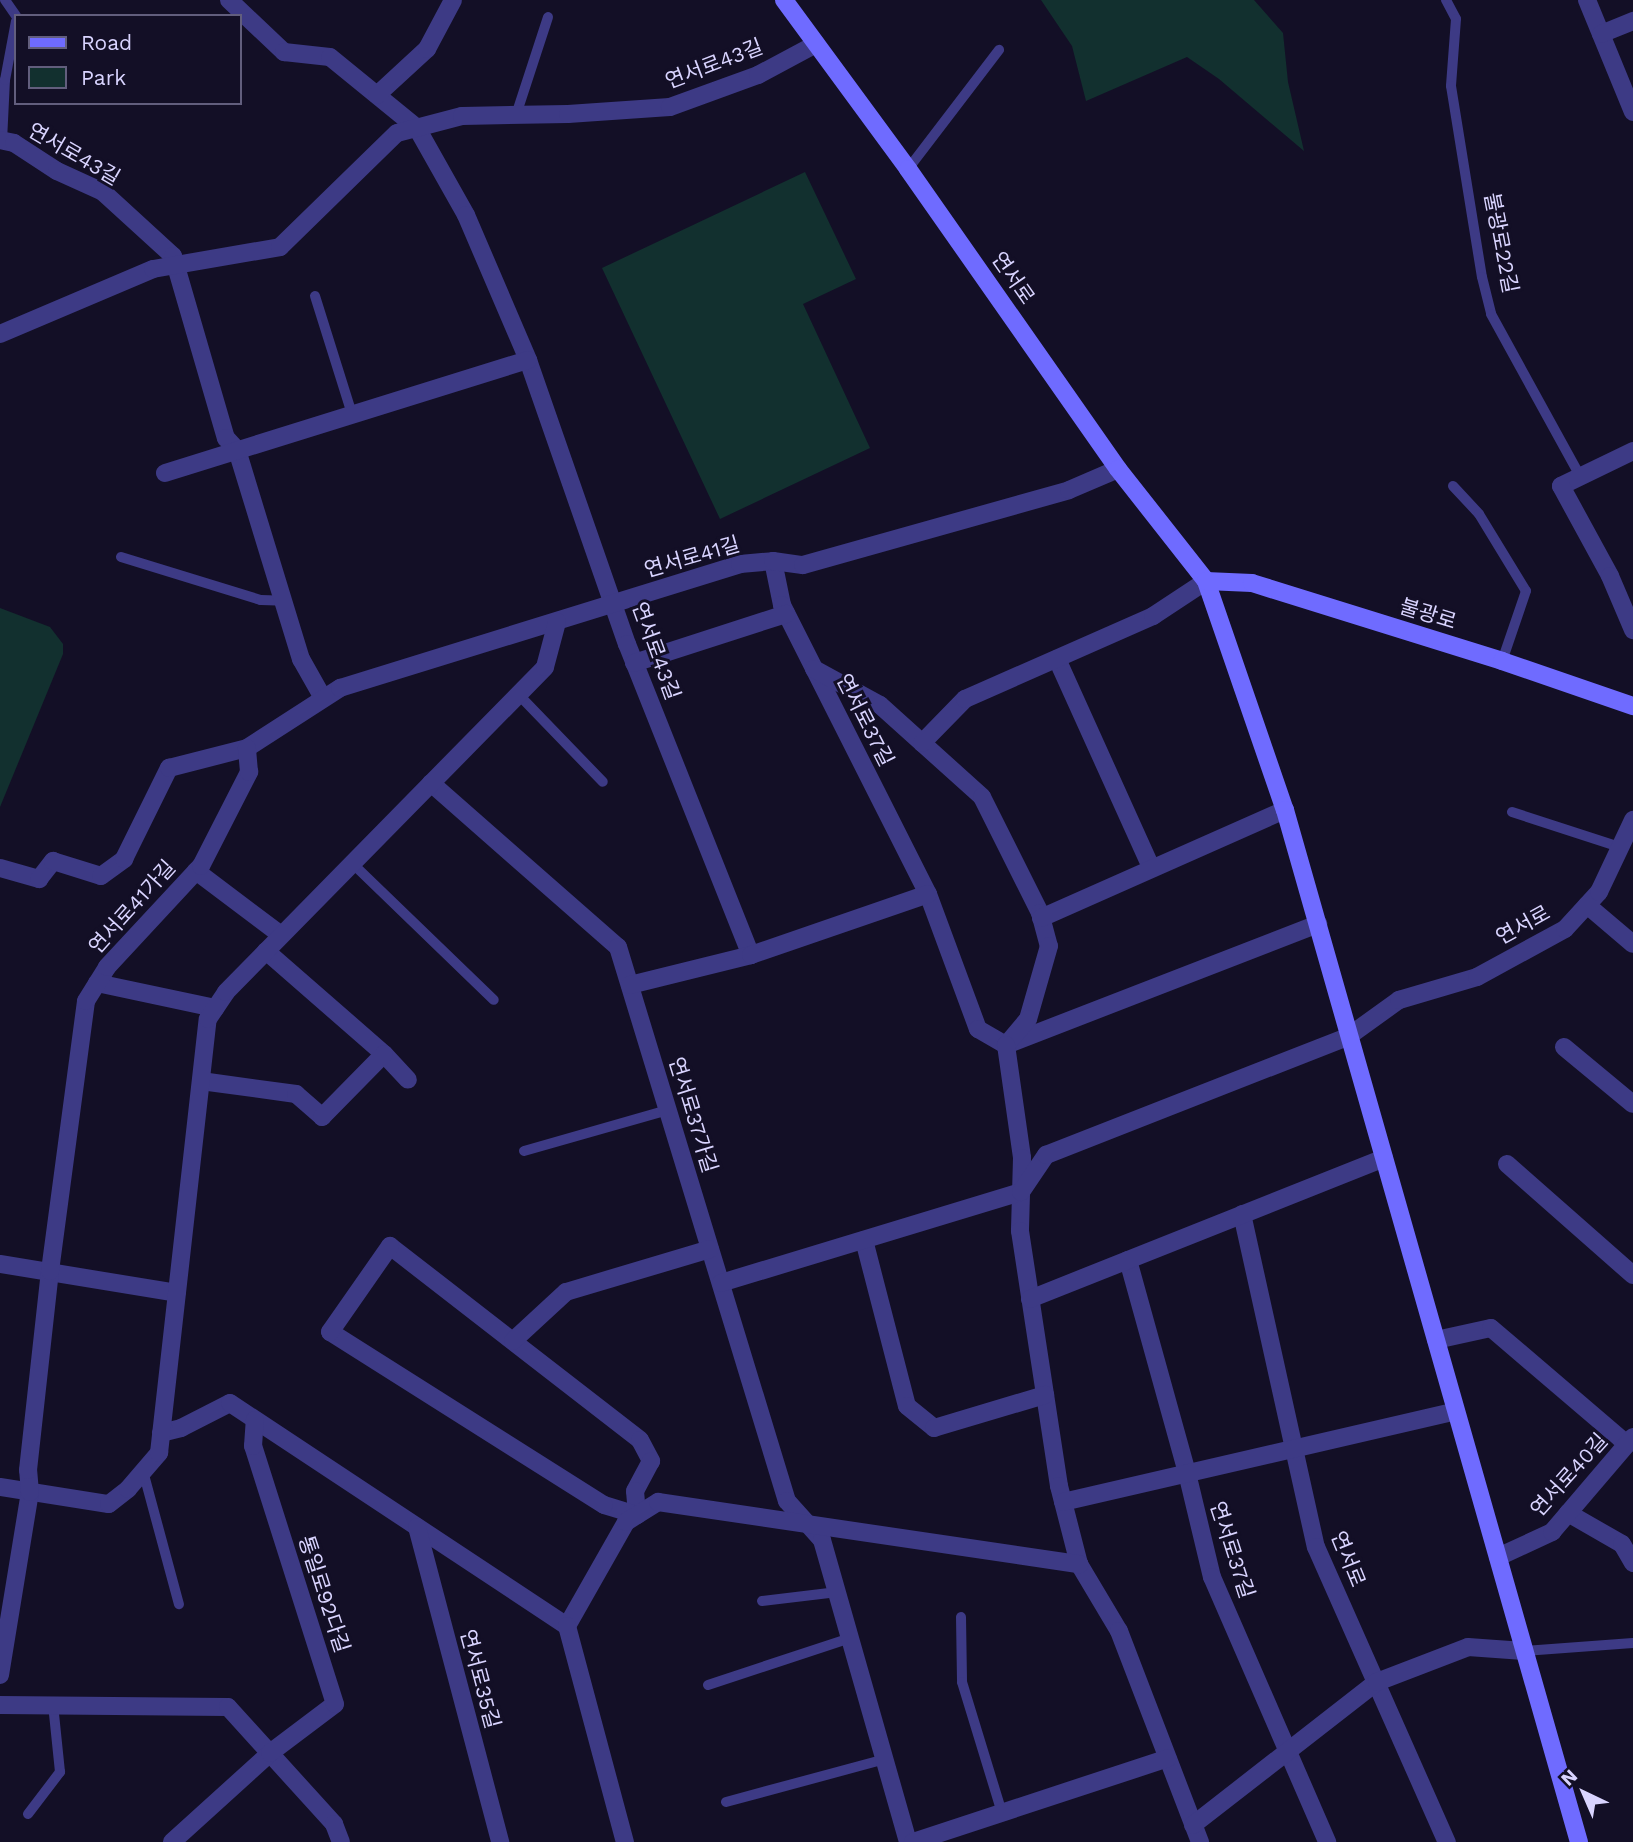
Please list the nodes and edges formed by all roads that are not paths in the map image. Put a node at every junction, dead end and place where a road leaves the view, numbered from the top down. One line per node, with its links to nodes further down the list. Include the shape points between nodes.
1 (229, 0): 12 (street, via 284,52 330,57)
2 (453, 0): 12 (street, via 427,49)
3 (784, 0): 10 (main road, 연서로)
4 (1446, 0): 27 (lane, 불광로22길, via 1456,19 1451,86 1492,314)
5 (1587, 0): 9 (street)
6 (548, 18): 14 (lane)
7 (1633, 21): 9 (street)
8 (14, 29): 16 (lane, 연서로43길)
9 (1601, 34): 13 (street)
10 (816, 44): 14 (street, 연서로43길, via 758,75 670,107); 17 (main road, 연서로)
11 (999, 50): 17 (lane)
12 (377, 96): 15 (street)
13 (1633, 112)
14 (516, 115): 15 (street, 연서로43길, via 462,116)
15 (417, 128): 18 (street, 연서로43길, via 397,133 281,247); 21 (street, 연서로43길, via 466,215)
16 (1, 141): 18 (street, 연서로43길, via 14,143 57,172 103,192 173,256)
17 (908, 169): 25 (main road, 연서로)
18 (176, 266): 20 (street, 연서로43길, via 153,269); 23 (street, 연서로43길, via 226,438)
19 (316, 296): 22 (lane)
20 (0, 334)
21 (528, 360): 22 (street); 33 (street, 연서로43길)
22 (352, 414): 23 (street)
23 (237, 450): 26 (street); 32 (street, 연서로43길)
24 (1633, 451): 27 (street)
25 (1118, 469): 30 (street, 연서로41길, via 1069,491 803,565); 31 (main road, 연서로)
26 (165, 473)
27 (1580, 476): 36 (street, via 1561,486 1610,576)
28 (1453, 485): 38 (lane, via 1479,514 1526,591)
29 (121, 557): 32 (lane, via 261,600)
30 (773, 561): 33 (street, 연서로41길, via 740,564); 34 (street, 연서로37길)
31 (1206, 581): 37 (street, via 1153,616); 38 (main road, 불광로, via 1252,583); 48 (main road, 연서로)
32 (285, 601): 42 (street, via 302,659)
33 (615, 604): 35 (street, 연서로41길); 39 (street, 연서로43길)
34 (786, 614): 39 (street); 40 (street, 연서로37길)
35 (557, 622): 41 (street, via 545,667); 42 (street, 연서로41길, via 340,688)
36 (1633, 630)
37 (1057, 659): 44 (street, via 965,699); 54 (street)
38 (1502, 661): 43 (main road, 불광로)
39 (634, 663): 63 (street, 연서로43길)
40 (814, 669): 44 (street, 연서로37길, via 880,705); 56 (street, 연서로37길)
41 (518, 694): 46 (lane); 47 (street)
42 (323, 698): 45 (street, 연서로41길)
43 (1633, 706)
44 (922, 743): 58 (street, 연서로37길, via 982,797)
45 (247, 748): 53 (street, 연서로41길, via 169,768 124,859 101,876 53,861 38,879); 55 (street, 연서로41가길, via 249,772)
46 (603, 782)
47 (431, 783): 52 (street); 65 (street, 연서로37가길, via 618,947)
48 (1285, 810): 54 (street); 59 (main road, 연서로)
49 (1512, 812): 51 (lane)
50 (1633, 820): 51 (street, 연서로)
51 (1620, 847): 57 (street, 연서로, via 1599,892)
52 (352, 863): 60 (street); 66 (lane)
53 (0, 868)
54 (1152, 869): 58 (street)
55 (196, 872): 60 (street); 64 (street, 연서로41가길)
56 (928, 894): 63 (street); 69 (street, 연서로37길, via 978,1029)
57 (1587, 905): 61 (street); 68 (street, 연서로, via 1565,929 1477,977 1399,1000)
58 (1041, 918): 69 (street, 연서로37길, via 1049,947 1028,1019)
59 (1318, 924): 68 (main road, 연서로); 69 (street)
60 (281, 936): 62 (street)
61 (1633, 944)
62 (266, 951): 67 (street); 71 (street)
63 (751, 955): 65 (street)
64 (97, 983): 67 (street); 85 (street, 연서로41가길, via 86,1001)
65 (630, 985): 75 (street, 연서로37가길)
66 (494, 1000)
67 (215, 1008): 73 (street, via 208,1019)
68 (1349, 1035): 77 (main road, 연서로); 79 (street, 연서로, via 1046,1155)
69 (1006, 1045): 79 (street, via 1022,1158)
70 (1564, 1047): 74 (street)
71 (384, 1054): 72 (street); 73 (street, via 322,1117 296,1094)
72 (408, 1080)
73 (201, 1081): 88 (street)
74 (1633, 1104)
75 (668, 1110): 76 (lane); 82 (street, 연서로37가길)
76 (524, 1151)
77 (1384, 1158): 80 (street); 90 (main road, 연서로)
78 (1507, 1164): 86 (street)
79 (1021, 1192): 81 (street); 89 (street, via 1020,1231)
80 (1242, 1214): 83 (street); 97 (street, 연서로)
81 (864, 1240): 87 (street); 92 (street, via 907,1406 934,1428)
82 (710, 1249): 87 (street, 연서로37가길); 91 (street, via 566,1292)
83 (1128, 1260): 89 (street); 99 (street, 연서로37길)
84 (0, 1264): 85 (street)
85 (50, 1271): 88 (street); 101 (street, 연서로41가길, via 28,1470)
86 (1633, 1275)
87 (721, 1283): 106 (street, 연서로37가길, via 787,1501)
88 (177, 1293): 95 (street)
89 (1030, 1299): 92 (street)
90 (1436, 1340): 93 (main road, 연서로); 96 (street, via 1491,1328)
91 (513, 1341): 104 (street, via 640,1440 651,1461 635,1491); 104 (street, via 390,1246 330,1332 604,1505)
92 (1045, 1395): 102 (street)
93 (1456, 1411): 97 (street); 108 (main road, 연서로)
94 (255, 1420): 95 (street, via 229,1404); 105 (street); 125 (street, 통일로92다길, via 253,1446 335,1704)
95 (161, 1433): 98 (street, via 159,1453)
96 (1630, 1441): 103 (street, 연서로40길)
97 (1295, 1448): 99 (street); 120 (street, 연서로, via 1316,1547)
98 (143, 1471): 101 (street, via 110,1504); 113 (lane)
99 (1187, 1473): 102 (street); 124 (street, 연서로37길, via 1212,1577)
100 (0, 1487): 101 (street)
101 (30, 1492): 119 (street)
102 (1063, 1502): 110 (street)
103 (1568, 1513): 107 (street); 108 (street, 연서로40길, via 1552,1532)
104 (637, 1515): 106 (street, via 658,1502); 115 (street, via 626,1521)
105 (417, 1527): 115 (street); 134 (street, 연서로35길)
106 (810, 1527): 110 (street); 111 (street, 연서로37가길, via 822,1540)
107 (1628, 1541): 109 (street)
108 (1497, 1557): 118 (main road, 연서로)
109 (1633, 1563)
110 (1079, 1564): 126 (street, via 1119,1631)
111 (837, 1592): 112 (lane); 116 (street, 연서로37가길)
112 (762, 1601)
113 (179, 1604)
114 (961, 1617): 129 (lane, via 962,1682)
115 (567, 1626): 135 (street)
116 (850, 1638): 121 (lane); 127 (street, 연서로37가길)
117 (1633, 1643): 118 (lane)
118 (1524, 1650): 120 (street, via 1468,1647); 139 (main road, 연서로)
119 (0, 1675)
120 (1377, 1682): 124 (street); 138 (street, 연서로)
121 (708, 1685)
122 (53, 1704): 123 (street); 125 (street, via 228,1707); 130 (lane, via 60,1772)
123 (0, 1706)
124 (1289, 1750): 131 (street); 137 (street, 연서로37길)
125 (270, 1753): 132 (street, 통일로92다길); 133 (street, via 334,1825)
126 (1168, 1758): 129 (street); 131 (street)
127 (885, 1759): 128 (lane); 136 (street)
128 (726, 1802)
129 (1002, 1813): 136 (street)
130 (28, 1814)
131 (1196, 1833)
132 (172, 1842)
133 (341, 1842)
134 (500, 1842)
135 (625, 1842)
136 (910, 1842)
137 (1327, 1842)
138 (1447, 1842)
139 (1579, 1842)

